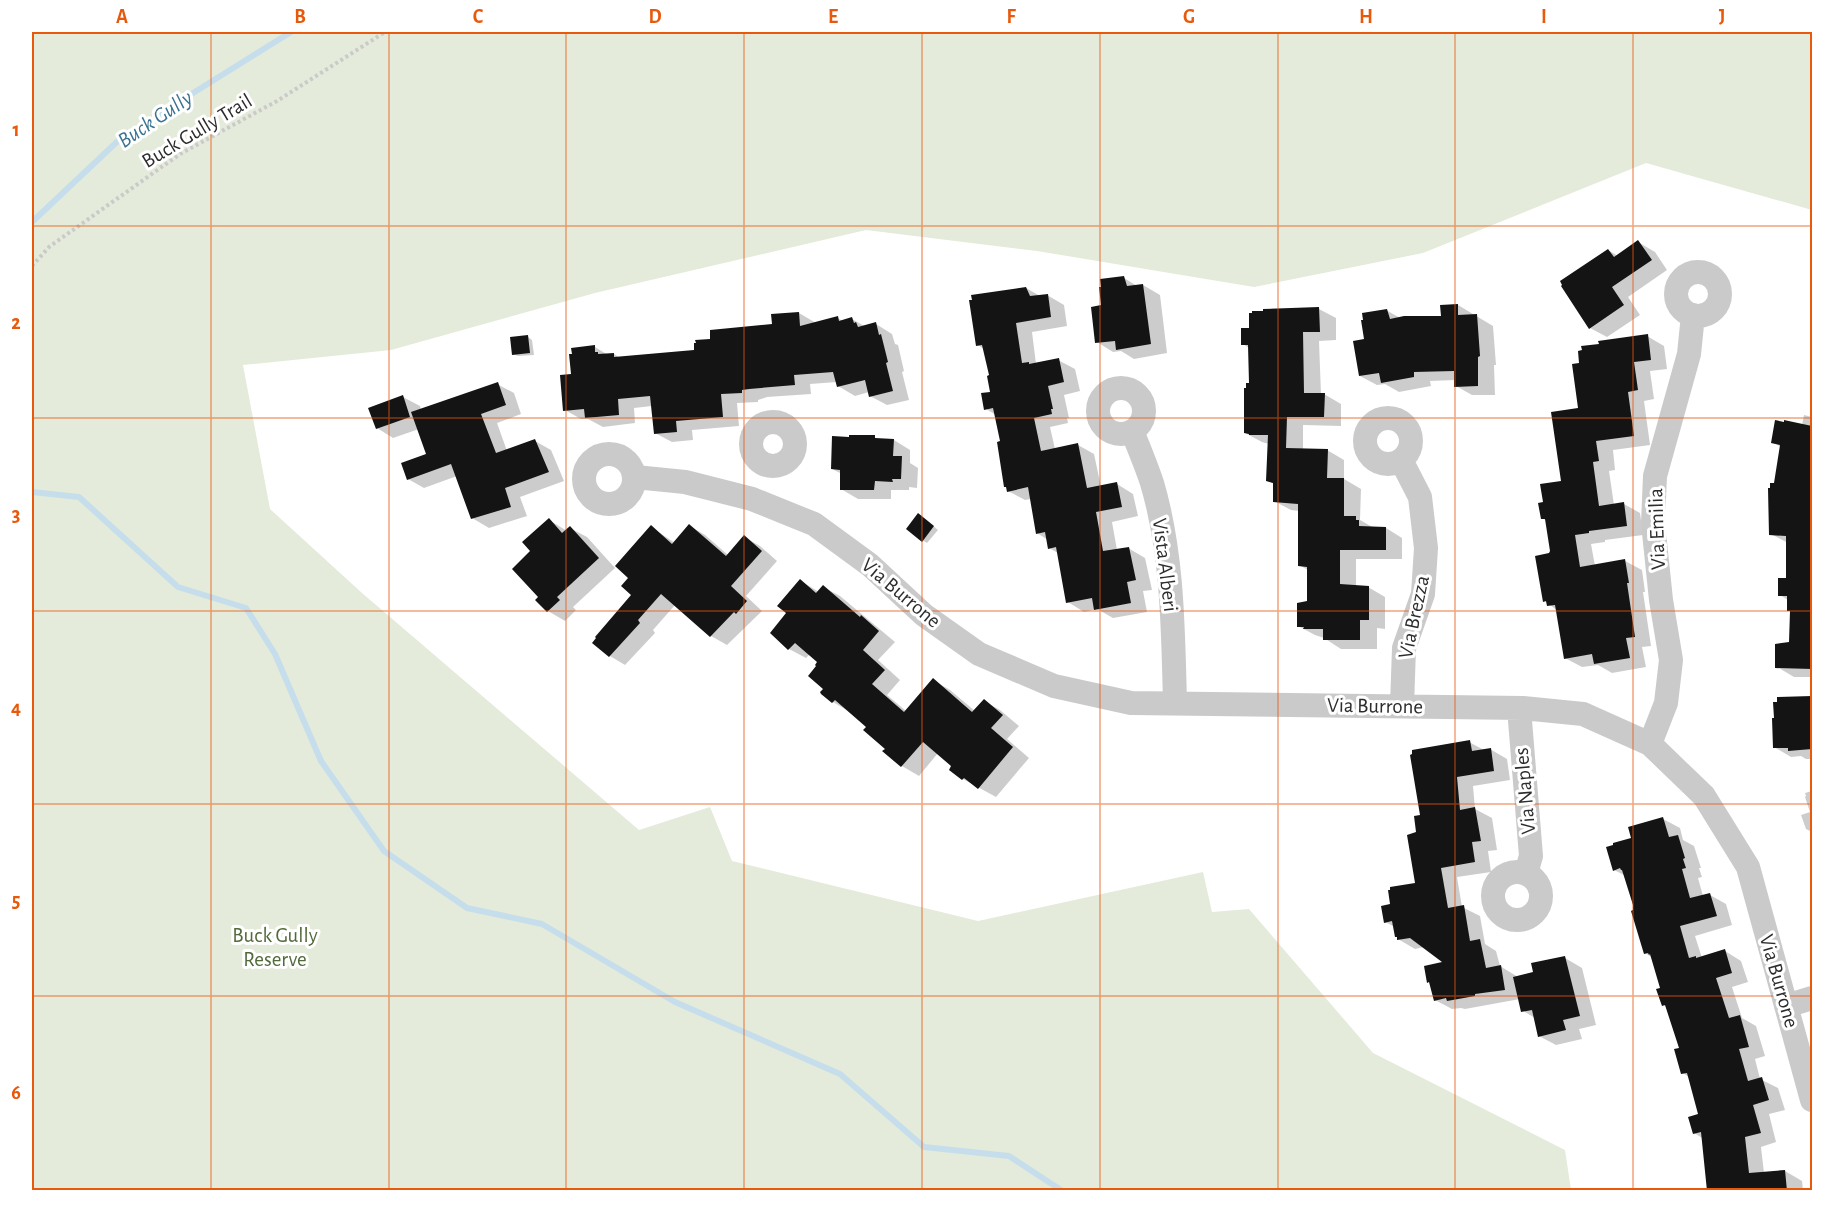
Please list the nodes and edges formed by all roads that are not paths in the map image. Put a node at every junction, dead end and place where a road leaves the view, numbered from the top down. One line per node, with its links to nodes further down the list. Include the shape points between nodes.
1 (1693, 315): 10 (street, Via Emilia, via 1689,354 1655,476 1653,523 1671,660 1666,704)
2 (1132, 431): 7 (street, Vista Alberi, via 1152,484 1164,536)
3 (1401, 460): 8 (street, Via Brezza, via 1420,497 1426,548 1423,594 1404,648)
4 (766, 465): 6 (street)
5 (635, 477): 6 (street, Via Burrone, via 685,482)
6 (752, 499): 7 (street, Via Burrone, via 814,524 870,565 924,615 979,654 1054,686 1131,703)
7 (1175, 703): 8 (street, Via Burrone)
8 (1401, 706): 9 (street, Via Burrone)
9 (1519, 708): 10 (street, Via Burrone, via 1583,714); 11 (street, Via Naples, via 1531,856)
10 (1650, 744): 13 (street, Via Burrone, via 1704,796 1748,867)
11 (1526, 873)
12 (1812, 998): 13 (street)
13 (1786, 1006): 14 (street, Via Burrone)
14 (1812, 1100)

